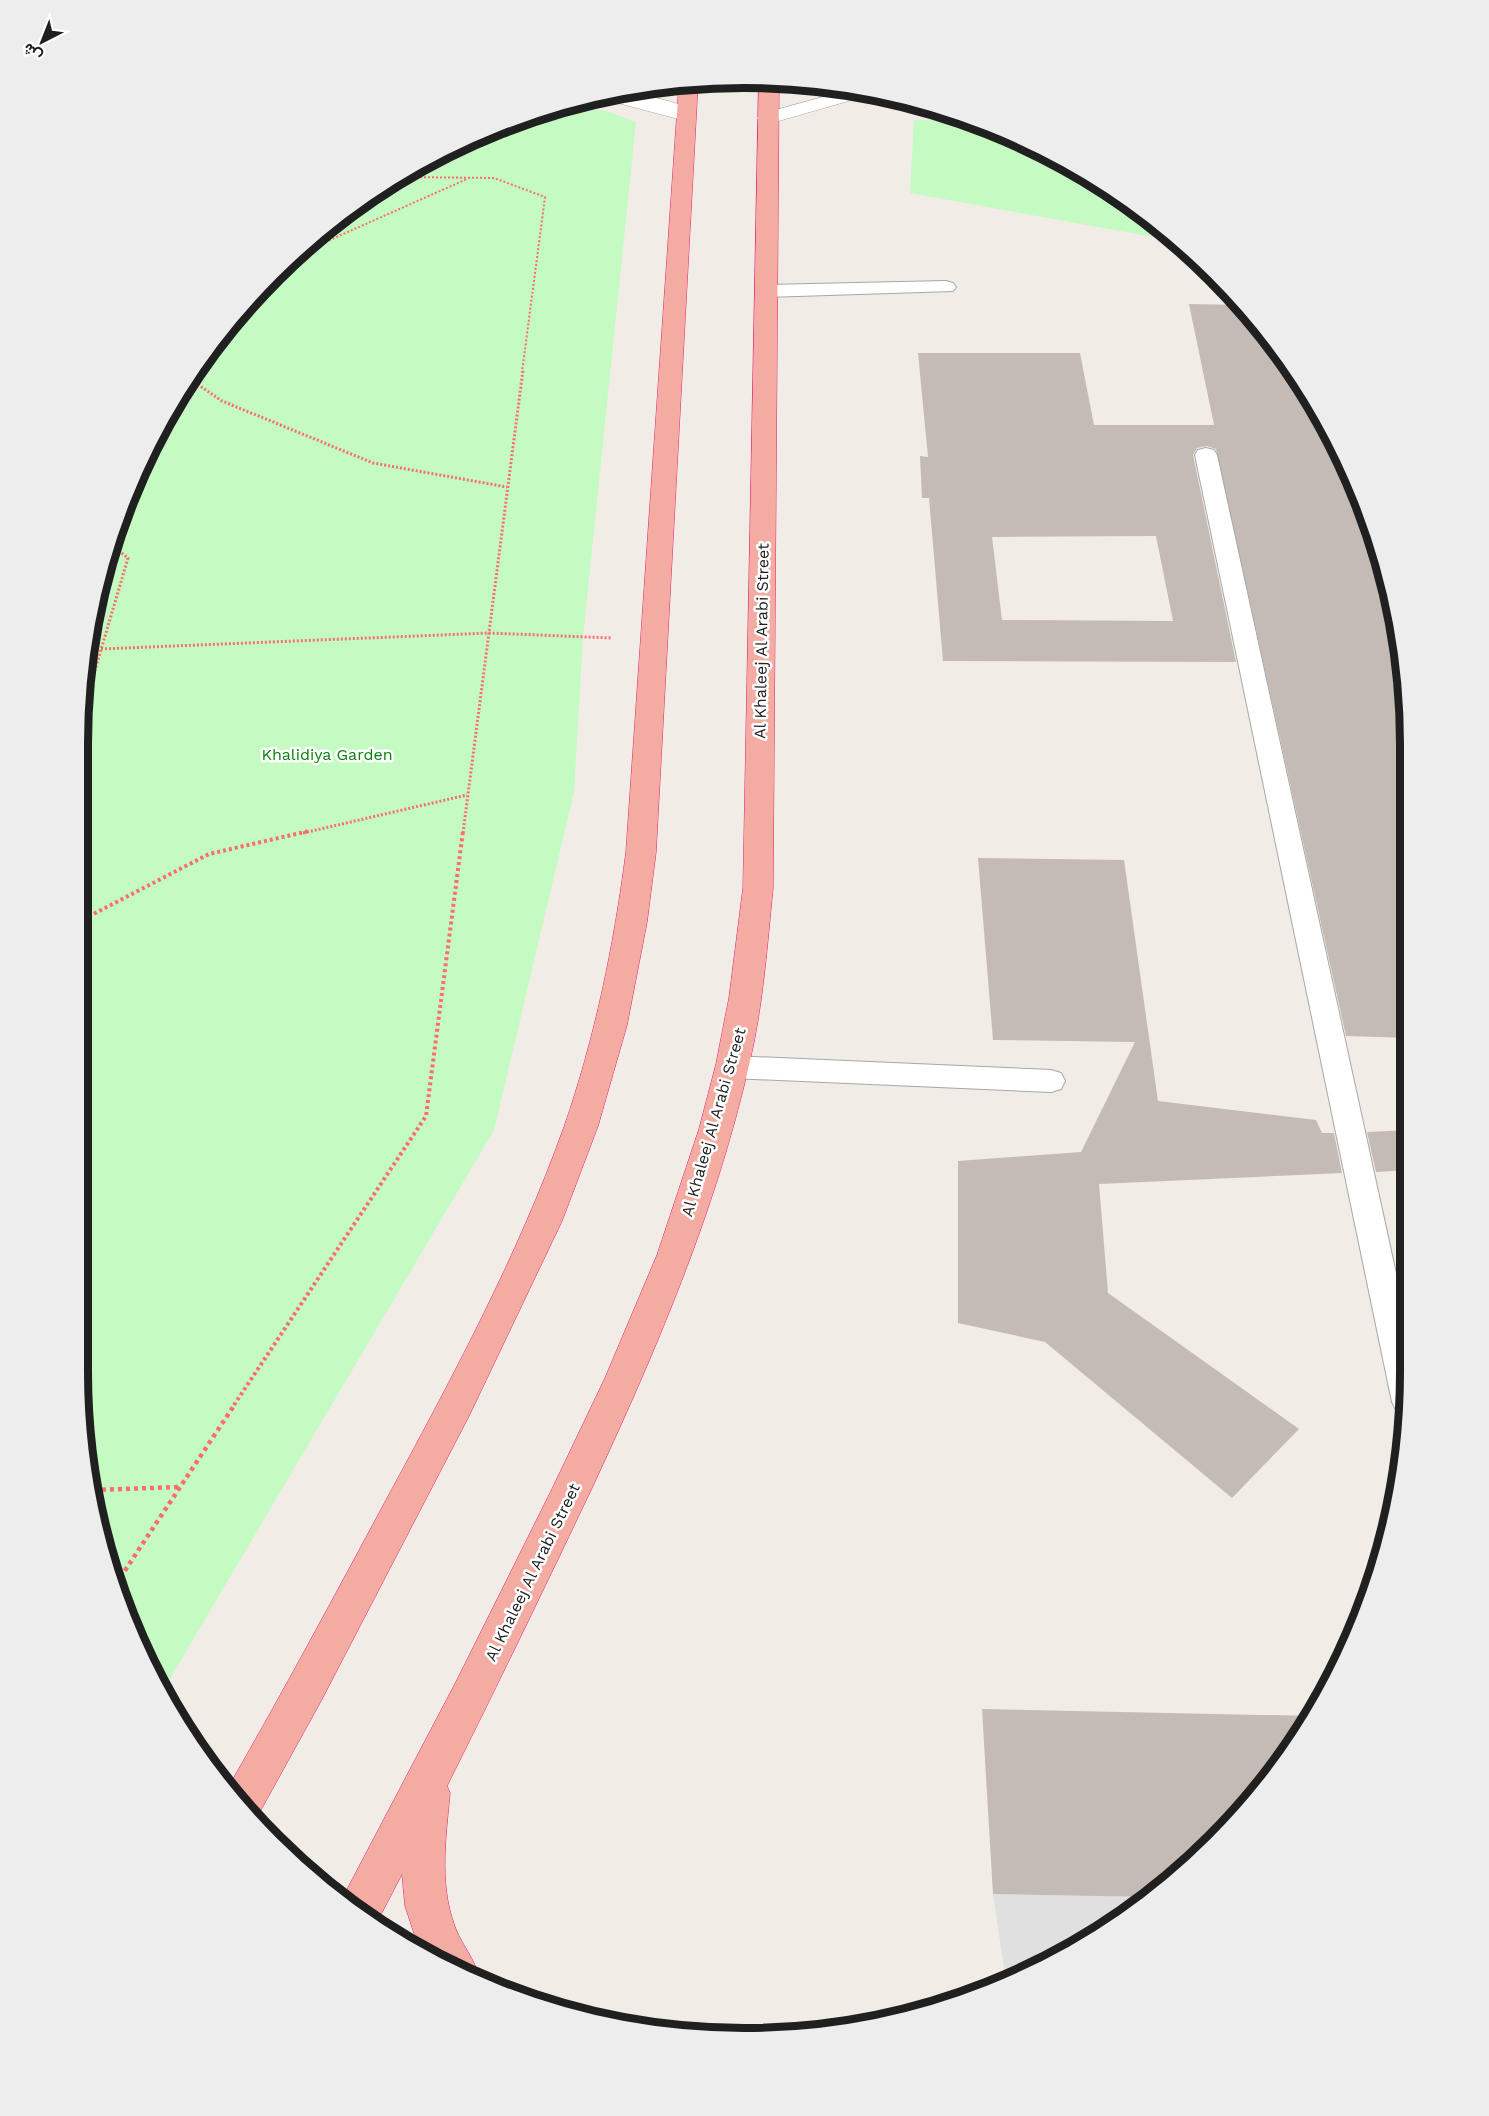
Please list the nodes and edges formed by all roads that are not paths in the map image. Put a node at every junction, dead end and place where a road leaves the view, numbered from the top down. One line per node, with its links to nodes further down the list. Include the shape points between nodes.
1 (769, 89): 6 (highway, Al Khaleej Al Arabi Street)
2 (688, 91): 5 (highway)
3 (846, 97): 6 (street)
4 (628, 99): 5 (street)
5 (686, 115): 13 (highway, via 634,912 606,1041 580,1127 501,1318)
6 (768, 118): 8 (highway, Al Khaleej Al Arabi Street)
7 (946, 287): 8 (lane)
8 (766, 291): 10 (highway, Al Khaleej Al Arabi Street, via 758,888 745,1007)
9 (1206, 455): 12 (lane)
10 (732, 1067): 11 (lane); 14 (highway, Al Khaleej Al Arabi Street, via 680,1240 644,1334 600,1433)
11 (1051, 1081)
12 (1400, 1364)
13 (288, 1723): 15 (highway); 16 (highway)
14 (430, 1779): 17 (highway, Al Khaleej Al Arabi Street); 18 (highway, via 422,1880 429,1918)
15 (234, 1783)
16 (246, 1797)
17 (362, 1904)
18 (444, 1955)

